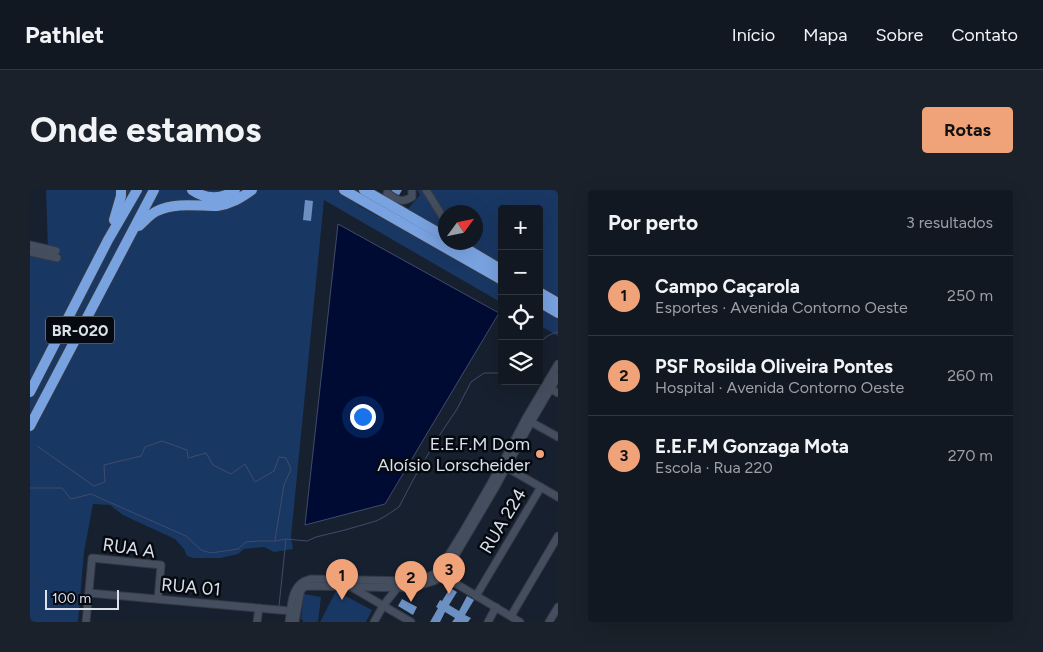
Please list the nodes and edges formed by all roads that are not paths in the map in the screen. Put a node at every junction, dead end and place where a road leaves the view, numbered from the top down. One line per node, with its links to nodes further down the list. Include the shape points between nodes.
1 (121, 190): 15 (highway)
2 (137, 190): 15 (highway, BR-020)
3 (154, 190): 14 (highway, BR-020)
4 (192, 190): 5 (highway, via 212,198)
5 (235, 190)
6 (252, 190): 14 (highway, via 224,205 166,207 151,214)
7 (344, 190): 20 (highway)
8 (364, 190): 11 (highway)
9 (412, 190): 11 (street, via 412,197 406,201)
10 (426, 190): 12 (street)
11 (386, 194): 13 (highway)
12 (438, 209)
13 (438, 231)
14 (131, 234): 31 (highway, BR-020)
15 (108, 240): 28 (highway, BR-020)
16 (30, 245): 18 (street, via 57,255)
17 (469, 250): 19 (highway)
18 (30, 252)
19 (498, 268)
20 (498, 278)
21 (543, 294): 22 (highway)
22 (558, 303)
23 (543, 304): 24 (highway)
24 (558, 313)
25 (558, 364): 27 (street)
26 (558, 376): 27 (street)
27 (548, 387): 29 (street); 30 (street); 33 (street)
28 (30, 392)
29 (558, 393)
30 (531, 422): 32 (street); 33 (street)
31 (30, 426)
32 (558, 437)
33 (504, 466): 34 (street); 37 (street)
34 (541, 487): 35 (street); 42 (street, RUA 224)
35 (558, 497)
36 (558, 536): 50 (street)
37 (441, 574): 38 (street, via 414,581 311,579); 40 (street, via 434,581 422,585); 42 (street)
38 (299, 588): 39 (street); 48 (street, via 294,594); 54 (street)
39 (353, 588): 40 (street); 44 (street)
40 (397, 588): 44 (street)
41 (89, 592): 43 (street, RUA 01); 43 (street, RUA A, via 92,558 161,565); 51 (street)
42 (476, 596): 45 (street)
43 (158, 599): 47 (street, RUA 01)
44 (384, 606): 55 (street); 56 (street)
45 (496, 607): 50 (street); 57 (street)
46 (558, 607): 49 (street)
47 (258, 608): 48 (street, RUA 01); 52 (street)
48 (291, 611): 53 (street)
49 (556, 615): 59 (street)
50 (510, 616): 58 (street)
51 (86, 622)
52 (257, 622)
53 (289, 622)
54 (295, 622)
55 (374, 622)
56 (411, 622)
57 (488, 622)
58 (520, 622)
59 (549, 622)

